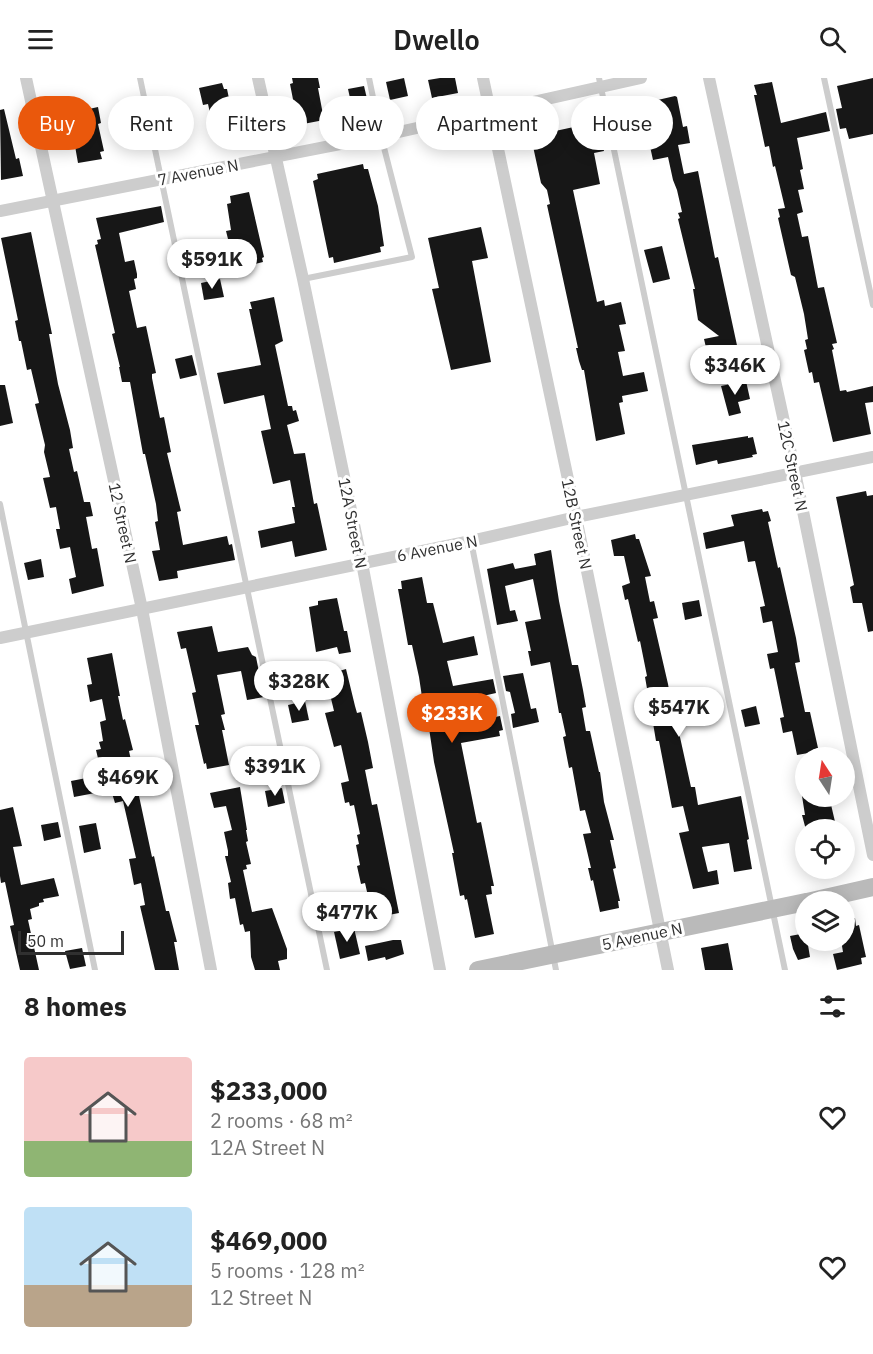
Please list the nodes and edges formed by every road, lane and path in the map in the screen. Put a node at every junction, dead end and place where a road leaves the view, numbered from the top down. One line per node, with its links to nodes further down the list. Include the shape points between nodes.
1 (26, 78): 18 (street, 12 Street N)
2 (140, 78): 17 (lane)
3 (258, 78): 16 (street, 12A Street N)
4 (369, 78): 10 (lane)
5 (483, 78): 11 (street, 12B Street N)
6 (641, 78): 9 (street, 7 Avenue N)
7 (709, 78): 23 (street, 12C Street N)
8 (824, 78): 21 (lane)
9 (600, 82): 12 (street, 7 Avenue N); 24 (lane)
10 (373, 96)
11 (487, 96)
12 (547, 96)
13 (319, 148): 16 (street, 7 Avenue N)
14 (385, 150): 20 (lane, via 412,257)
15 (498, 150): 26 (street, 12B Street N)
16 (275, 156): 17 (street, 7 Avenue N); 20 (street, 12A Street N)
17 (162, 179): 18 (street, 7 Avenue N); 29 (lane)
18 (52, 201): 19 (street, 7 Avenue N); 30 (street, 12 Street N)
19 (0, 211)
20 (303, 279): 28 (street, 12A Street N)
21 (873, 305)
22 (873, 458): 23 (street, 6 Avenue N)
23 (795, 472): 24 (street, 6 Avenue N); 33 (street, 12C Street N)
24 (687, 495): 26 (street, 6 Avenue N); 37 (lane)
25 (0, 504): 31 (lane)
26 (576, 517): 27 (street, 6 Avenue N); 38 (street, 12B Street N)
27 (471, 541): 28 (street, 6 Avenue N); 39 (lane)
28 (362, 563): 29 (street, 6 Avenue N); 43 (street, 12A Street N)
29 (247, 587): 30 (street, 6 Avenue N); 42 (lane)
30 (142, 609): 31 (street, 6 Avenue N); 41 (street, 12 Street N)
31 (28, 632): 32 (street, 6 Avenue N); 40 (lane)
32 (0, 638)
33 (873, 855)
34 (873, 887): 35 (main road, 5 Avenue N)
35 (855, 891)
36 (795, 904): 37 (main road, 5 Avenue N)
37 (772, 909): 38 (main road, 5 Avenue N); 46 (lane)
38 (659, 932): 39 (main road, 5 Avenue N); 45 (street, 12B Street N)
39 (555, 962): 44 (main road, 5 Avenue N)
40 (95, 970)
41 (211, 970)
42 (327, 970)
43 (440, 970)
44 (478, 970)
45 (668, 970)
46 (785, 970)

